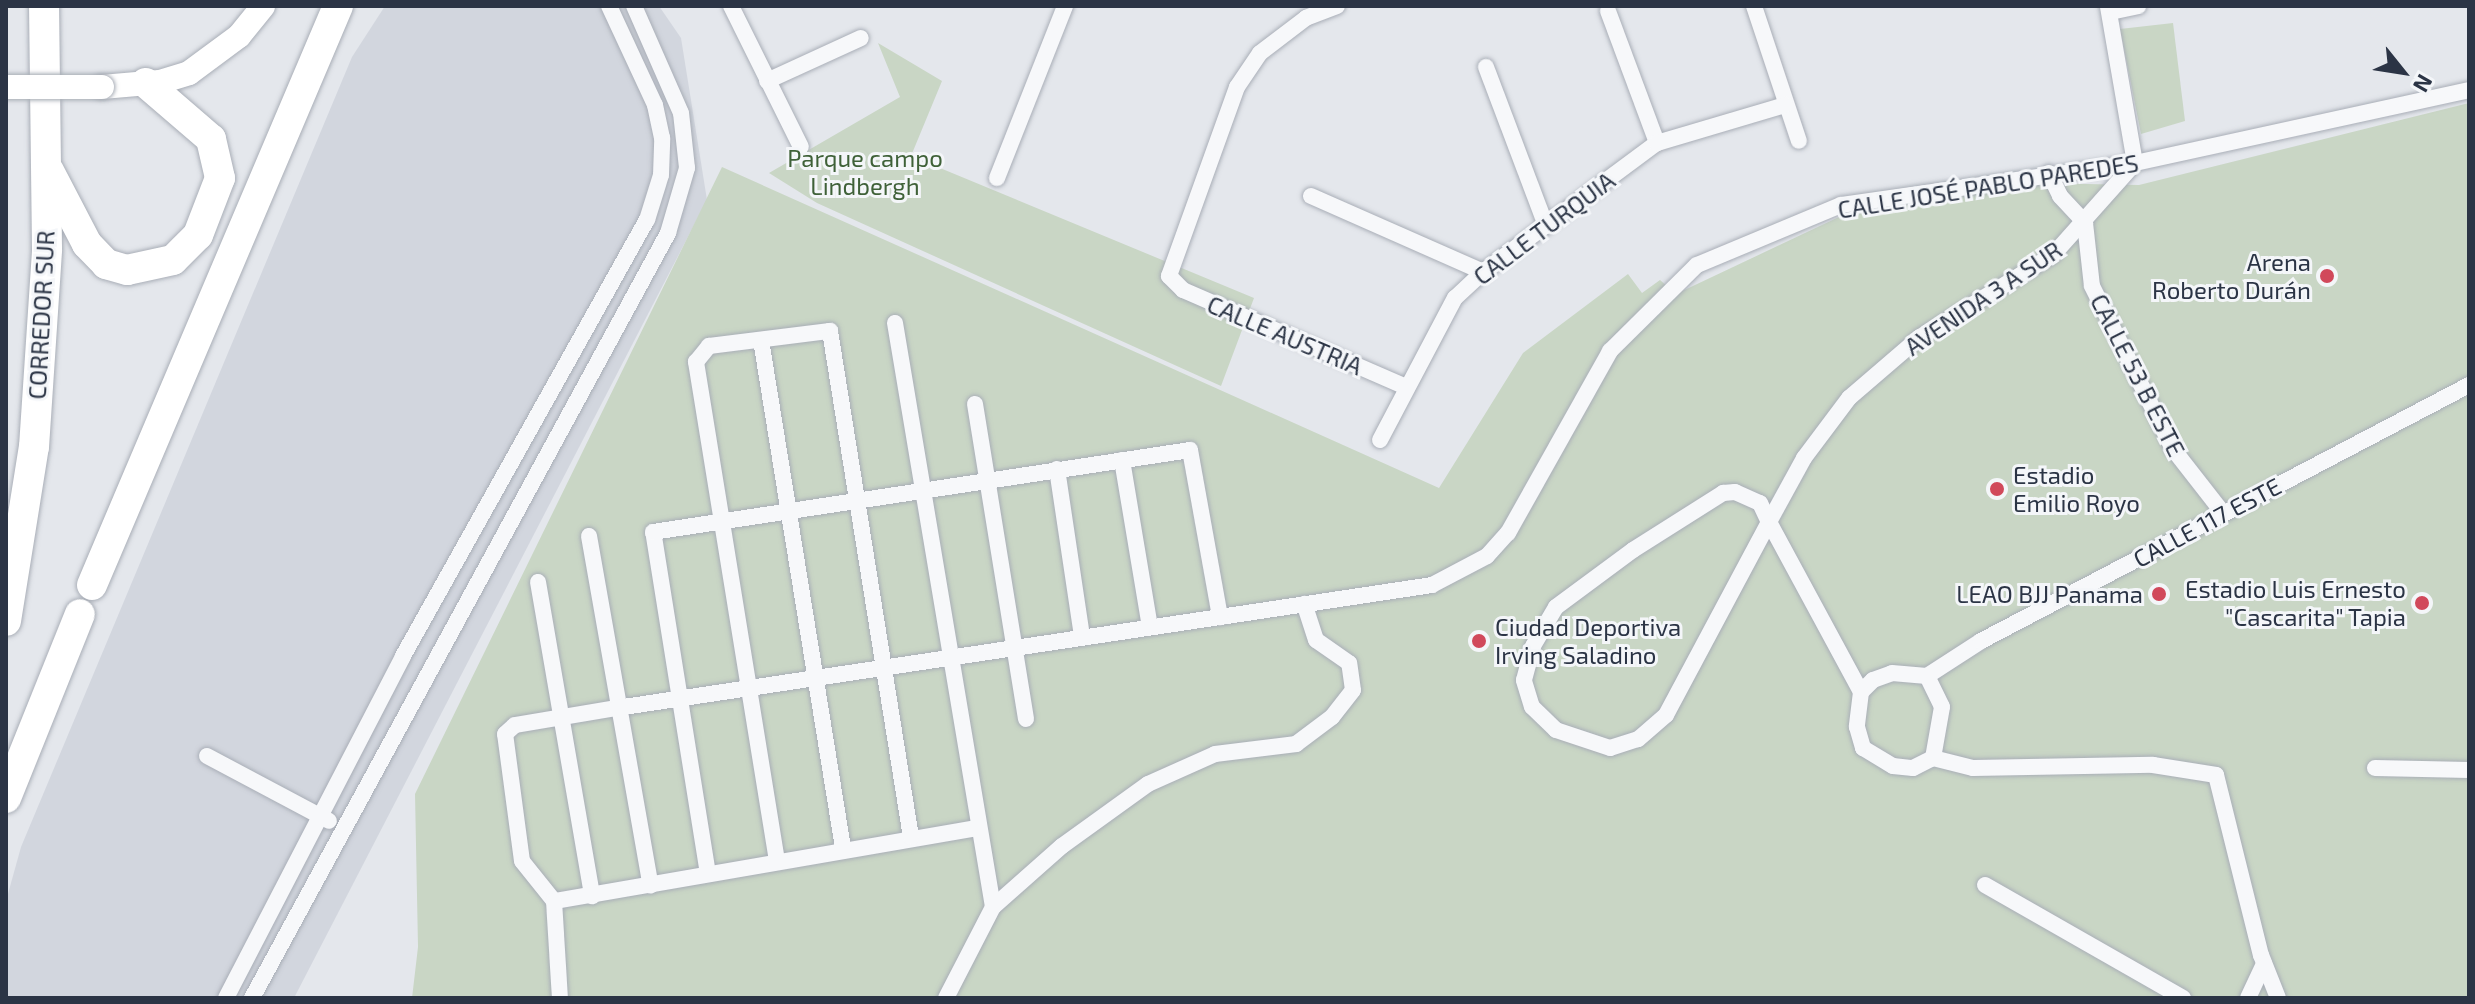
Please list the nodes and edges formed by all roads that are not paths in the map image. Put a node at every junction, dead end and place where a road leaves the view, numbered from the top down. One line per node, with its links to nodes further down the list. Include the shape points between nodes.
1 (44, 6): 24 (highway, CORREDOR SUR)
2 (263, 6): 16 (main road, via 189,73)
3 (338, 6): 48 (highway)
4 (609, 6): 55 (street, via 655,105 662,138 661,175 652,204 526,443)
5 (634, 6): 57 (street, via 681,113 687,168 680,199 668,233)
6 (731, 6): 15 (street)
7 (1065, 6): 26 (street)
8 (1337, 6): 34 (street, CALLE AUSTRIA, via 1306,18 1260,53 1237,87 1169,276 1183,290)
9 (1754, 6): 19 (street)
10 (2138, 6): 11 (street)
11 (2109, 9): 23 (street)
12 (1608, 11): 21 (street)
13 (861, 38): 15 (street)
14 (1486, 67): 29 (street)
15 (767, 81): 22 (street)
16 (146, 83): 17 (main road, bridge); 24 (highway, via 211,139 220,178 198,235 173,260 127,270 106,264 87,244)
17 (6, 87)
18 (2469, 90): 23 (street, CALLE JOSÉ PABLO PAREDES)
19 (1785, 105): 20 (street); 21 (street, CALLE TURQUIA)
20 (1799, 141)
21 (1657, 143): 29 (street, CALLE TURQUIA)
22 (801, 147)
23 (2135, 163): 25 (street, CALLE JOSÉ PABLO PAREDES); 28 (street, AVENIDA 3 A SUR)
24 (47, 167): 52 (highway, CORREDOR SUR, via 34,447)
25 (2049, 173): 28 (street, via 2060,196); 49 (street, CALLE JOSÉ PABLO PAREDES, via 1841,205 1697,265 1610,351 1508,533 1487,556 1432,585)
26 (997, 178)
27 (1311, 196): 30 (street)
28 (2085, 223): 43 (street, CALLE 53 B ESTE, via 2092,286 2173,449); 45 (street, AVENIDA 3 A SUR, via 2053,255 1920,337 1849,398 1804,458)
29 (1546, 226): 30 (street, CALLE TURQUIA)
30 (1483, 272): 34 (street, CALLE TURQUIA, via 1455,298)
31 (895, 323): 40 (street)
32 (761, 340): 41 (street, via 830,331); 42 (street); 44 (street, via 709,346 696,362)
33 (2469, 385): 43 (street, CALLE 117 ESTE)
34 (1406, 387): 36 (street, CALLE TURQUIA)
35 (975, 404): 39 (street)
36 (1380, 440)
37 (1122, 460): 38 (street); 51 (street, via 1190,450); 53 (street)
38 (1057, 469): 39 (street); 54 (street)
39 (988, 478): 40 (street); 56 (street)
40 (923, 489): 41 (street); 58 (street)
41 (857, 500): 42 (street); 59 (street)
42 (789, 511): 44 (street); 61 (street)
43 (2223, 513): 60 (street, CALLE 117 ESTE, via 1981,641)
44 (721, 522): 62 (street); 64 (street, via 653,532)
45 (1769, 522): 45 (street, AVENIDA 3 A SUR, via 1666,715 1638,739 1610,748 1581,742 1556,730 1532,707 1524,680 1533,646 1556,607 1723,493 1760,503); 63 (street)
46 (589, 536): 65 (street)
47 (538, 582): 66 (street)
48 (92, 585)
49 (1304, 604): 51 (street, CALLE JOSÉ PABLO PAREDES); 84 (street, via 1316,640 1349,663 1353,690 1332,717 1296,744 1215,754 1148,784 1062,846)
50 (80, 614): 72 (highway)
51 (1220, 617): 53 (street, CALLE JOSÉ PABLO PAREDES)
52 (6, 621)
53 (1150, 627): 54 (street, CALLE JOSÉ PABLO PAREDES)
54 (1082, 637): 56 (street, CALLE JOSÉ PABLO PAREDES)
55 (412, 641): 57 (street); 73 (street)
56 (1016, 648): 58 (street, CALLE JOSÉ PABLO PAREDES); 67 (street)
57 (437, 655): 75 (street)
58 (949, 658): 59 (street, CALLE JOSÉ PABLO PAREDES); 74 (street)
59 (883, 668): 61 (street, CALLE JOSÉ PABLO PAREDES); 76 (street)
60 (1927, 676): 63 (street, via 1892,673); 69 (street, via 1942,707 1942,731)
61 (817, 681): 62 (street, CALLE JOSÉ PABLO PAREDES); 77 (street)
62 (749, 689): 64 (street, CALLE JOSÉ PABLO PAREDES); 78 (street)
63 (1861, 692): 69 (street, via 1857,727 1863,748 1893,766 1913,768)
64 (679, 700): 65 (street, CALLE JOSÉ PABLO PAREDES); 79 (street)
65 (617, 708): 66 (street, CALLE JOSÉ PABLO PAREDES); 81 (street)
66 (561, 718): 82 (street); 83 (street, CALLE JOSÉ PABLO PAREDES, via 515,725 504,743 522,861)
67 (1026, 719)
68 (207, 756): 73 (street)
69 (1933, 758): 85 (street, via 1973,768 2153,765 2216,775)
70 (2375, 768): 71 (street)
71 (2469, 770)
72 (6, 798)
73 (321, 817): 75 (street); 86 (street)
74 (977, 828): 76 (street); 84 (street)
75 (343, 829): 87 (street)
76 (911, 837): 77 (street)
77 (843, 848): 78 (street)
78 (777, 861): 79 (street)
79 (708, 874): 81 (street)
80 (1985, 885): 90 (street)
81 (651, 886): 82 (street)
82 (592, 896): 83 (street)
83 (554, 901): 88 (street)
84 (993, 907): 89 (street)
85 (2264, 963): 91 (street); 92 (street)
86 (226, 998)
87 (252, 998)
88 (560, 998)
89 (946, 998)
90 (2183, 998)
91 (2248, 998)
92 (2278, 998)

